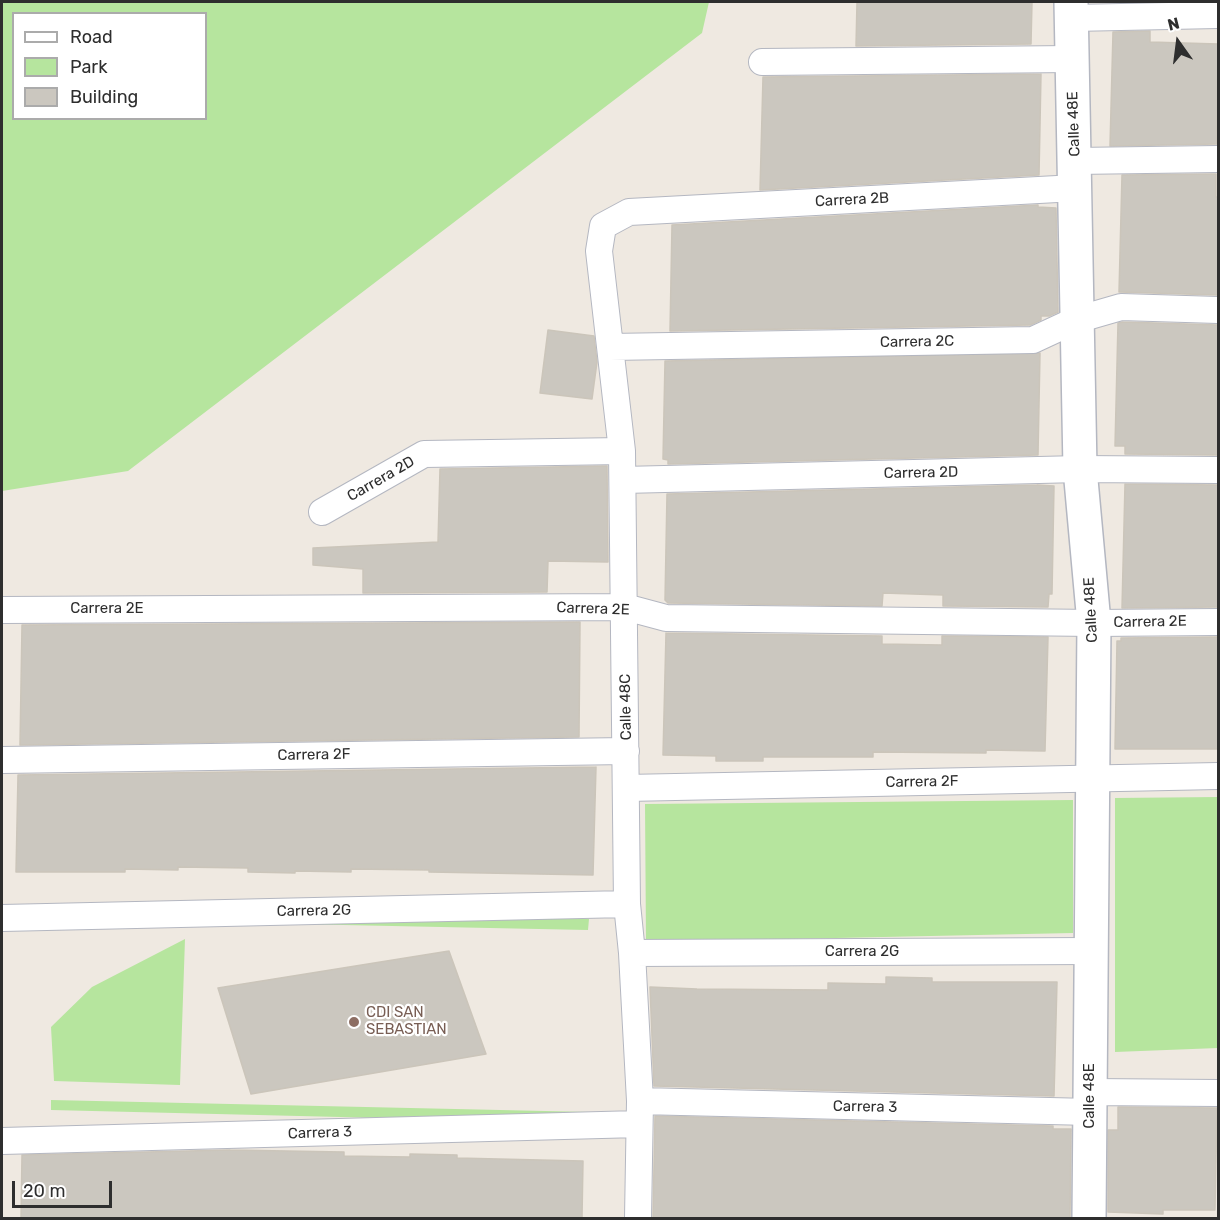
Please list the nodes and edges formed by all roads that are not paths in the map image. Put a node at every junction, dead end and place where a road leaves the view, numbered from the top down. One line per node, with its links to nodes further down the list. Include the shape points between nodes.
1 (1072, 10): 2 (street); 3 (main road, Calle 48E)
2 (1218, 15)
3 (1071, 59): 4 (street); 6 (main road, Calle 48E)
4 (762, 62)
5 (1218, 159): 6 (street, Carrera 2B)
6 (1075, 174): 7 (street, Carrera 2B); 9 (main road, Calle 48E)
7 (629, 212): 10 (street, Calle 48C, via 603,226 599,251)
8 (1218, 310): 9 (street, Carrera 2C, via 1121,307)
9 (1076, 320): 10 (street, Carrera 2C, via 1033,340); 12 (main road, Calle 48E)
10 (610, 347): 11 (street, Calle 48C)
11 (622, 451): 14 (street, Calle 48C); 15 (street, Carrera 2D, via 424,454)
12 (1080, 469): 13 (street, Carrera 2D); 14 (street, Carrera 2D); 19 (main road, Calle 48E)
13 (1218, 470)
14 (623, 480): 16 (street, Calle 48C)
15 (322, 512)
16 (625, 607): 17 (street, Carrera 2E); 19 (street, Carrera 2E, via 666,618); 20 (street, Calle 48C)
17 (2, 610)
18 (1218, 622): 19 (street, Carrera 2E)
19 (1094, 623): 23 (main road, Calle 48E)
20 (626, 750): 21 (street, Carrera 2F); 24 (street, Calle 48C)
21 (2, 760)
22 (1218, 776): 23 (street, Carrera 2F)
23 (1093, 778): 24 (street, Carrera 2F); 27 (main road, Calle 48E)
24 (626, 788): 25 (street, Calle 48C)
25 (627, 904): 26 (street, Carrera 2G); 28 (street, Calle 48C)
26 (2, 918)
27 (1092, 951): 28 (street, Carrera 2G); 30 (main road, Calle 48E)
28 (632, 953): 31 (street, Calle 48C)
29 (1218, 1093): 30 (street, Carrera 3)
30 (1090, 1102): 31 (street, Carrera 3); 34 (main road, Calle 48E)
31 (639, 1112): 32 (street, Carrera 3); 33 (street, Calle 48C)
32 (2, 1141)
33 (638, 1218)
34 (1089, 1218)

